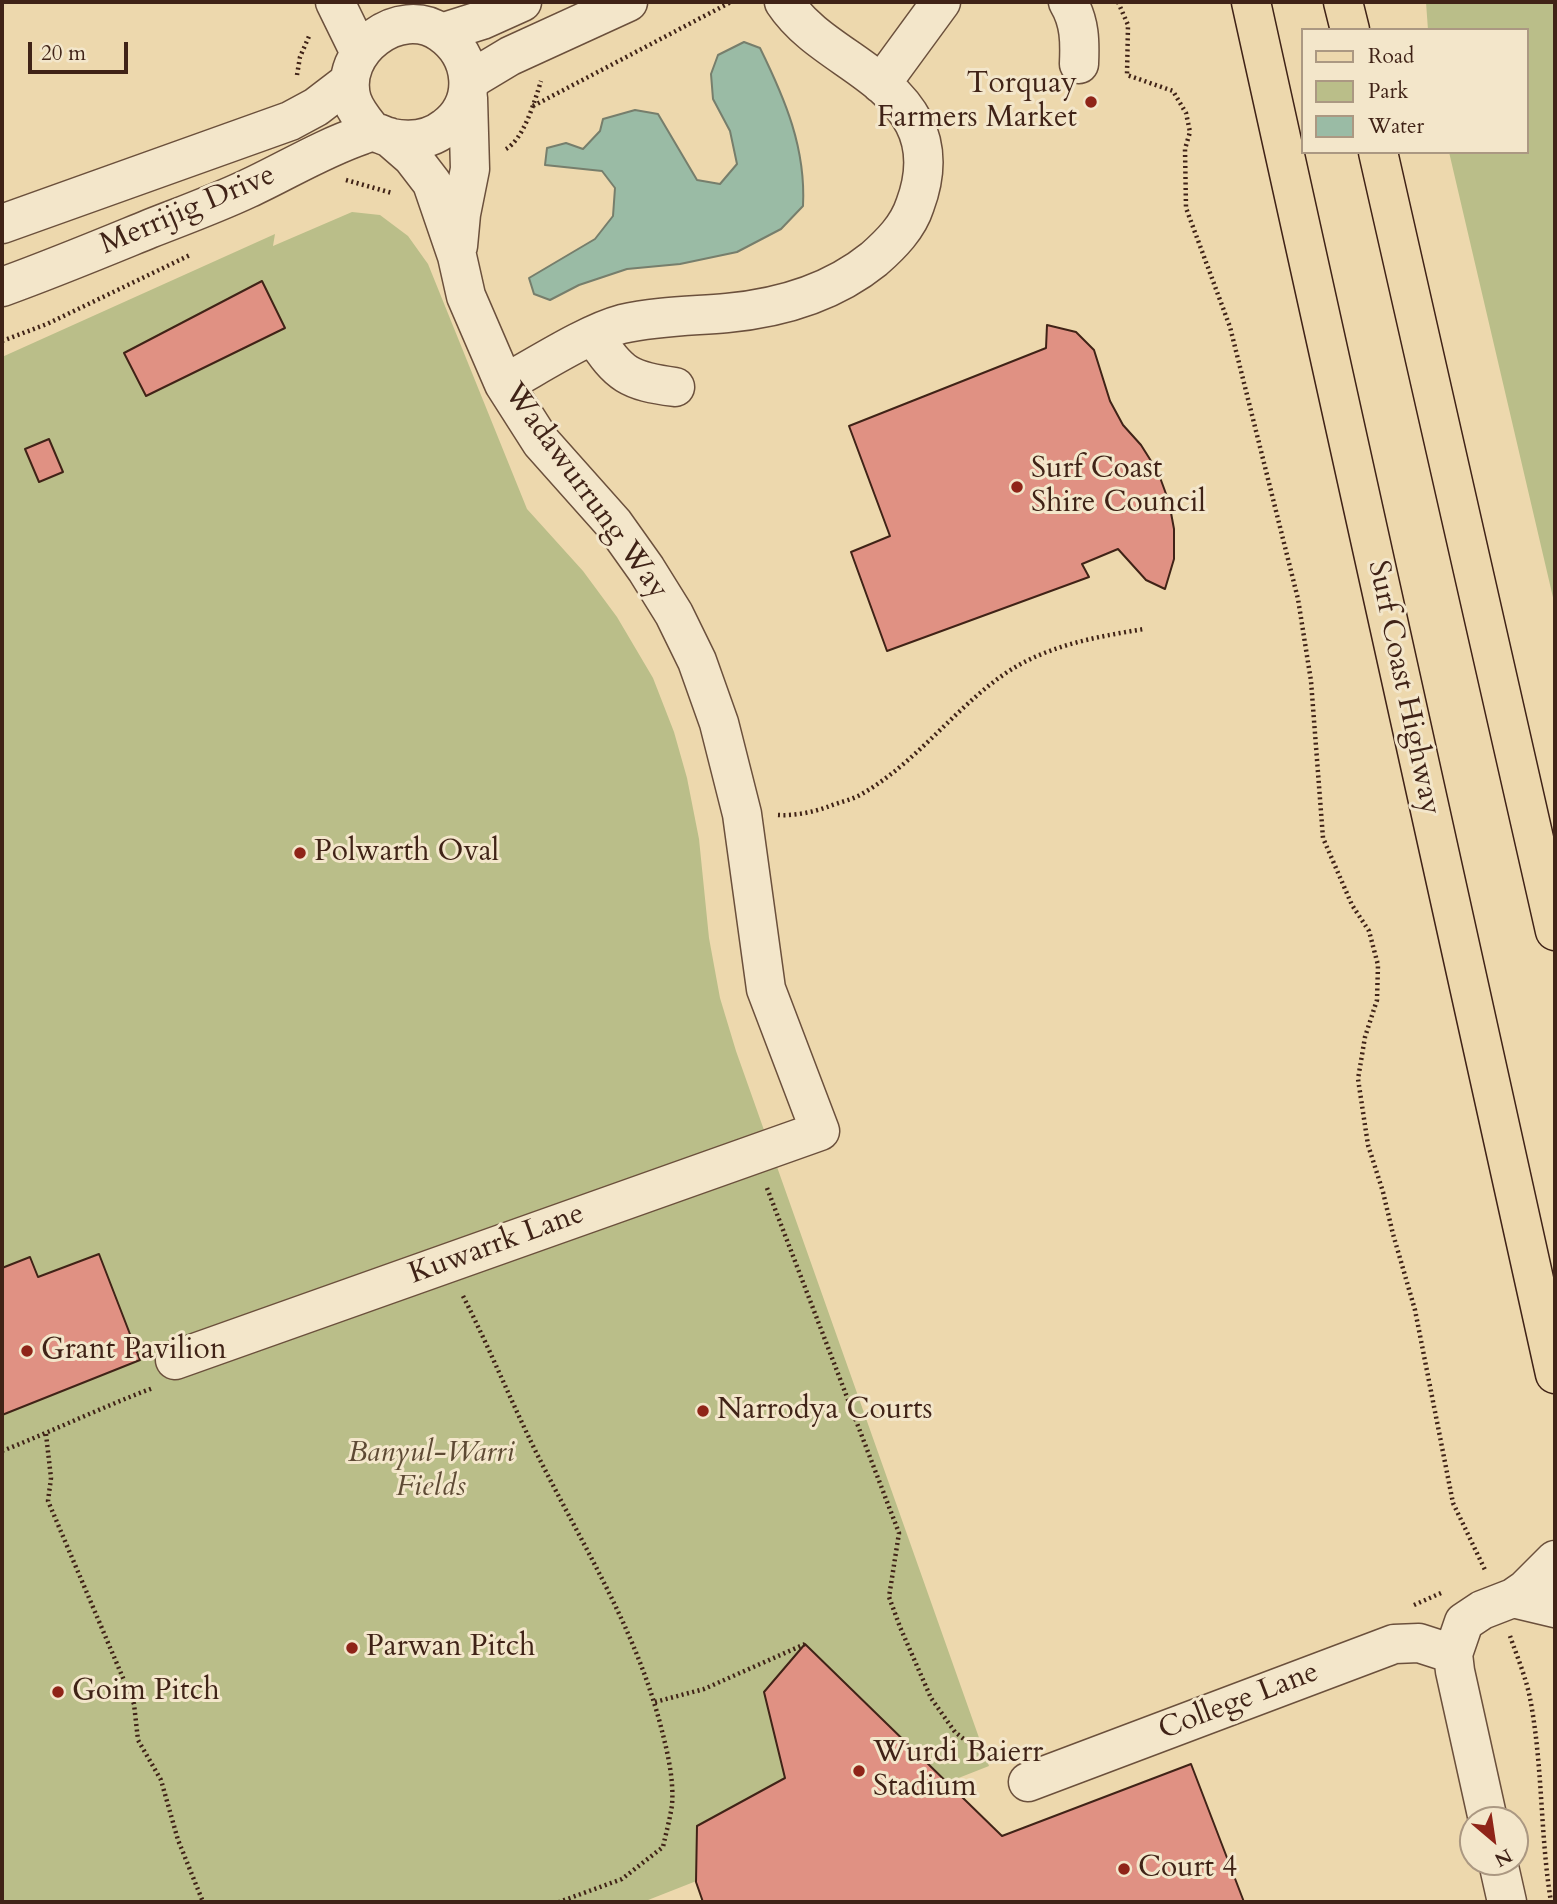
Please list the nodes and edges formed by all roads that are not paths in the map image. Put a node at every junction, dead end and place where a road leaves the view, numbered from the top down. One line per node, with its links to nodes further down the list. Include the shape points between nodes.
1 (335, 2): 13 (street)
2 (522, 2): 10 (street, Merrijig Drive, via 482,20)
3 (628, 2): 15 (street, Merrijig Drive, via 510,56)
4 (784, 2): 9 (street, via 793,16)
5 (941, 2): 14 (street)
6 (1068, 2): 12 (street, via 1080,38)
7 (1251, 2): 27 (main road, Surf Coast Highway)
8 (1343, 2): 11 (main road)
9 (811, 19): 14 (street)
10 (418, 20): 13 (street, Merrijig Drive, via 375,37); 15 (street, via 458,50)
11 (1350, 28)
12 (1079, 64)
13 (355, 66): 16 (street, via 352,99 360,116); 18 (street, Merrijig Drive, via 316,107 290,121)
14 (881, 84): 21 (street, via 902,103 915,126 924,169 914,210 881,252 858,272 800,299 739,312 650,319)
15 (469, 89): 16 (street, Merrijig Drive, via 459,114 428,137 409,141); 19 (street, Wadawurrung Way, via 470,169)
16 (381, 134): 19 (street, Wadawurrung Way, via 418,163 432,183); 20 (street, Merrijig Drive, via 330,146 245,190)
17 (1378, 154): 24 (main road)
18 (2, 224)
19 (457, 256): 22 (street, Wadawurrung Way, via 466,296)
20 (2, 287)
21 (594, 336): 22 (street); 23 (street, via 611,363 628,377)
22 (504, 384): 25 (street, Wadawurrung Way, via 529,425 614,524 646,569 698,661 742,814 766,989)
23 (675, 387)
24 (1555, 931)
25 (820, 1131): 26 (street, Kuwarrk Lane, via 450,1262)
26 (169, 1372)
27 (1555, 1374)
28 (1555, 1560): 29 (street, via 1544,1573)
29 (1493, 1588): 30 (street); 31 (street, via 1482,1609 1464,1622)
30 (1555, 1608)
31 (1453, 1654): 32 (street, College Lane, via 1419,1643 1394,1644); 33 (street)
32 (1023, 1765)
33 (1486, 1806)
34 (1501, 1876): 35 (street)
35 (1507, 1902)

